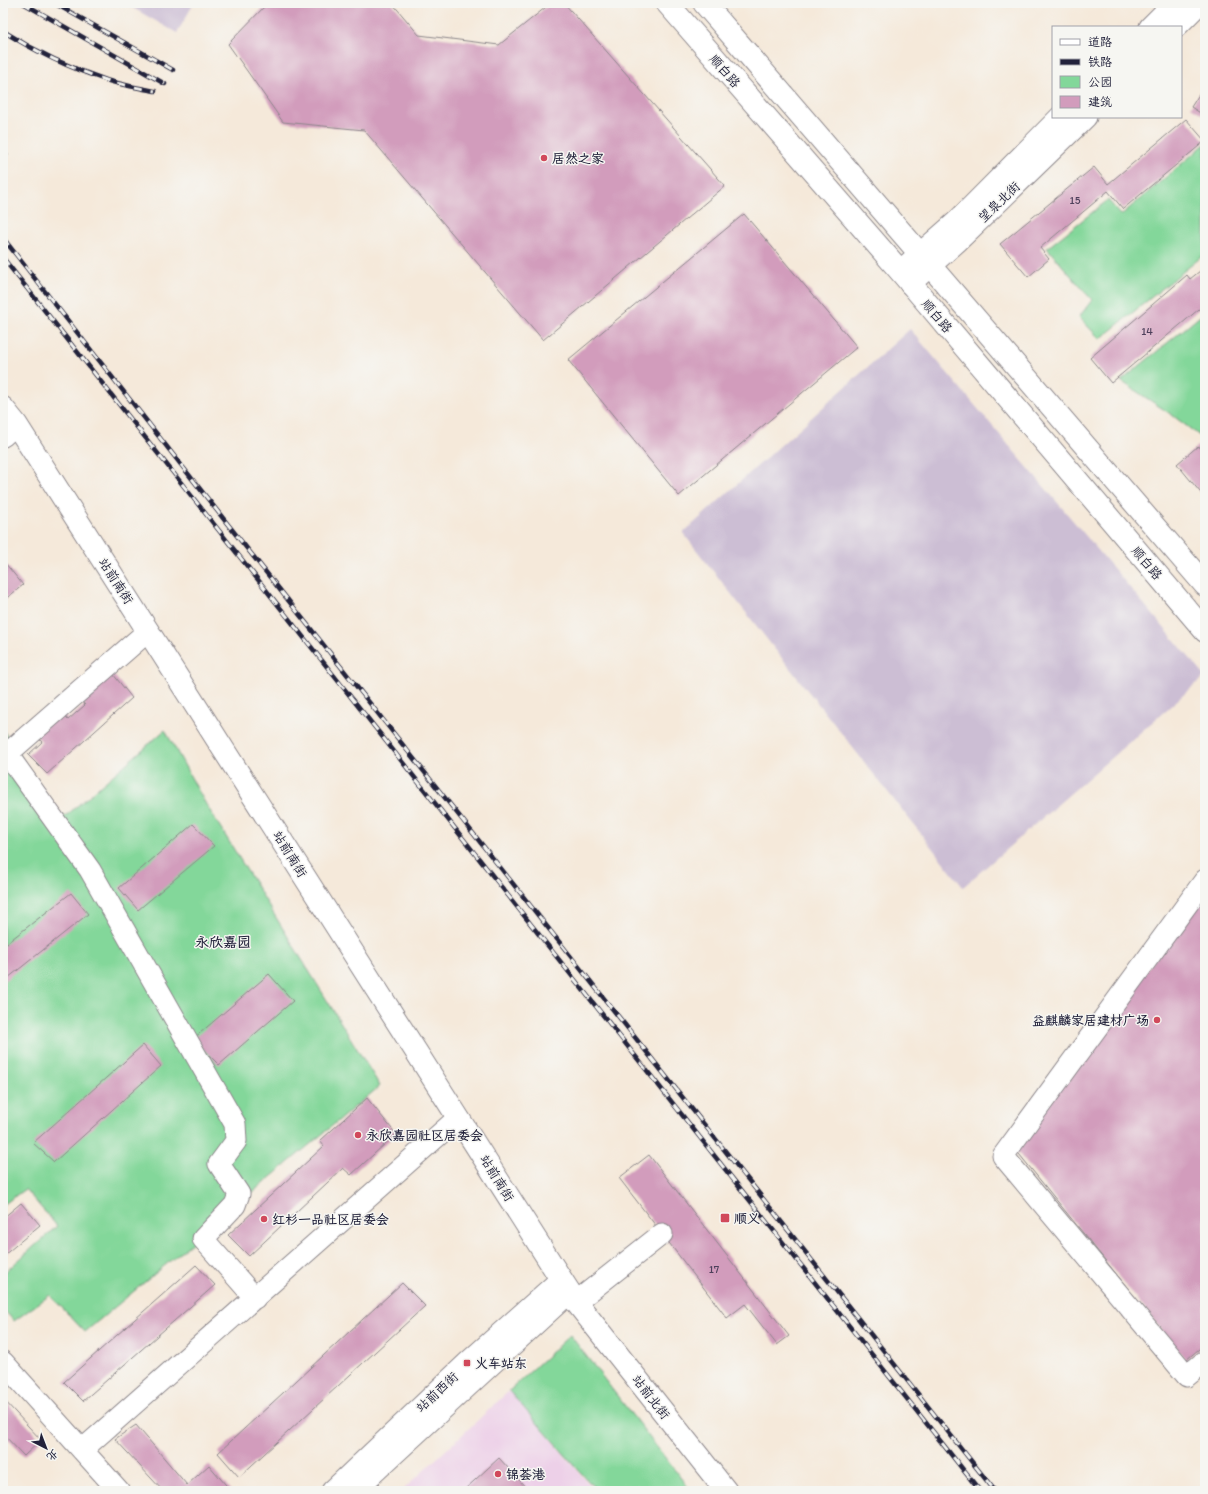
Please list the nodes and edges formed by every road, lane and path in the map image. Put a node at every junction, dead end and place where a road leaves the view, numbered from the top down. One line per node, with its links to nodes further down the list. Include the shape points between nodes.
1 (667, 3): 10 (main road, 顺白路)
2 (704, 3): 9 (main road)
3 (1174, 3): 5 (street)
4 (1200, 3): 6 (street)
5 (1151, 26)
6 (1177, 26)
7 (1059, 118): 9 (street, 望泉北街, via 956,222)
8 (1085, 118): 9 (street, 望泉北街, via 957,242)
9 (925, 260): 10 (street, 望泉北街); 12 (main road)
10 (905, 278): 14 (main road, 顺白路)
11 (7, 423): 13 (main road, 站前南街)
12 (1205, 585)
13 (148, 631): 15 (street); 17 (main road, 站前南街)
14 (1205, 631)
15 (5, 751): 20 (street, via 90,870 235,1124 236,1141 220,1164 240,1194 235,1204 203,1239)
16 (1205, 880): 21 (street, via 1003,1156 1187,1376)
17 (458, 1118): 19 (main road, 站前南街); 20 (street)
18 (662, 1234): 19 (street)
19 (569, 1291): 25 (street, 站前西街, via 467,1363); 26 (street, 站前西街); 27 (main road, 站前北街)
20 (255, 1298): 23 (street)
21 (1205, 1361)
22 (3, 1362): 23 (street)
23 (82, 1450): 24 (street)
24 (119, 1491)
25 (332, 1491)
26 (354, 1491)
27 (726, 1491)

